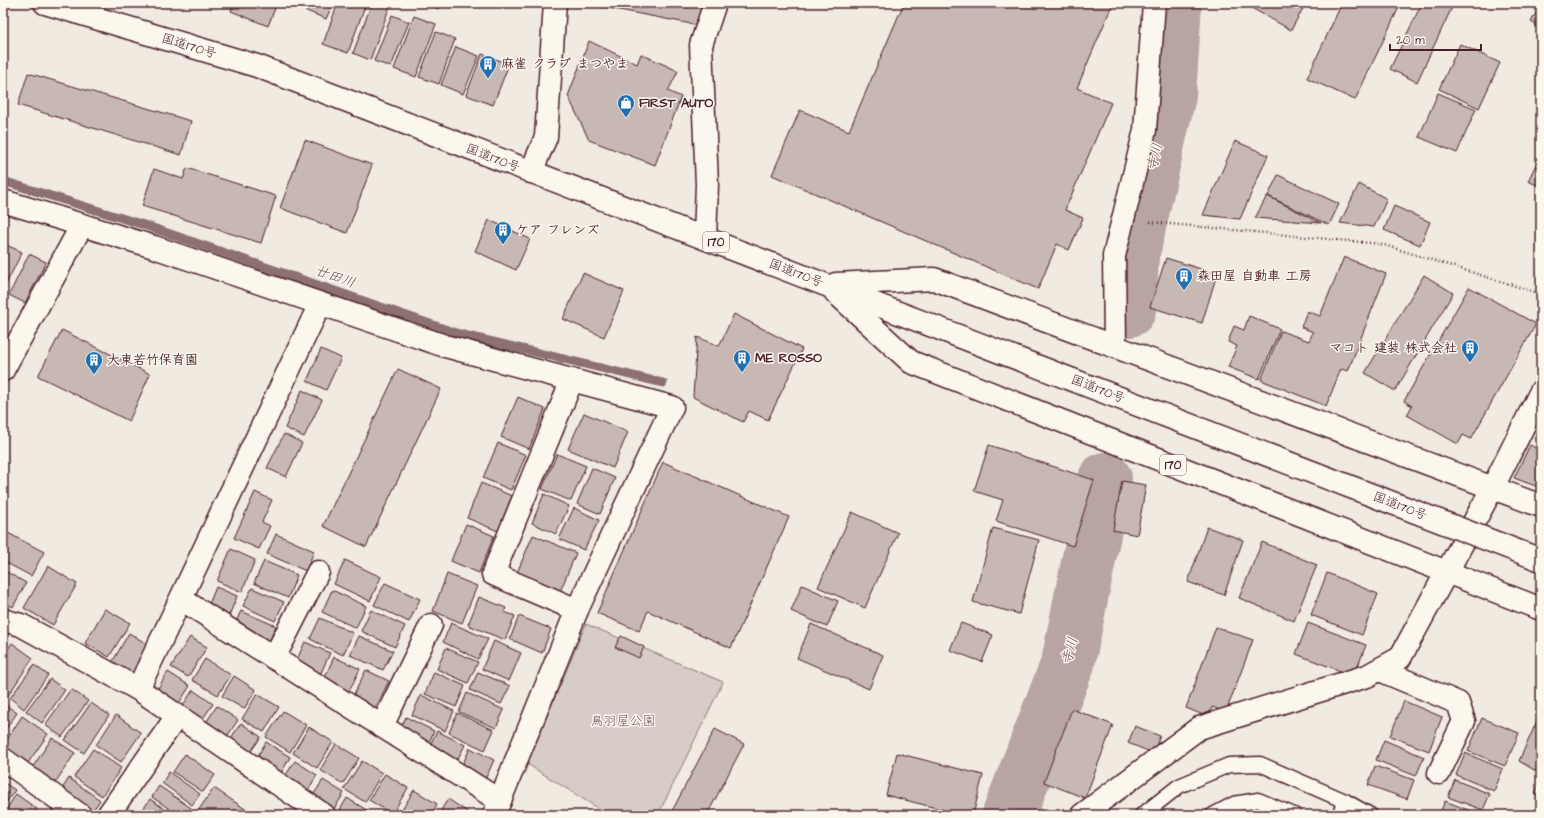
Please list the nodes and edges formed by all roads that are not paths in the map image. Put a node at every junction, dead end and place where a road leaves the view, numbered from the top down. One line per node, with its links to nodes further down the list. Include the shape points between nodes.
1 (45, 3): 5 (main road, 国道170号 / 170, via 257,66)
2 (555, 3): 5 (main road, via 546,137)
3 (715, 3): 8 (main road, via 701,45 708,184)
4 (1154, 3): 11 (main road, via 1145,130 1114,256)
5 (531, 172): 8 (main road, 国道170号 / 170)
6 (3, 201): 7 (main road)
7 (82, 225): 10 (main road); 12 (main road)
8 (705, 238): 9 (main road, 国道170号 / 170)
9 (827, 285): 11 (main road, 170, via 934,279); 17 (main road, 国道170号 / 170, bridge); 19 (main road, 170, via 911,362)
10 (320, 304): 13 (main road, via 445,346); 20 (main road)
11 (1115, 345): 15 (main road, 170)
12 (3, 370)
13 (572, 380): 22 (main road, via 493,574); 22 (main road, via 672,407)
14 (1541, 391): 15 (main road)
15 (1493, 487): 16 (main road, 170); 19 (main road)
16 (1541, 506)
17 (1541, 560)
18 (318, 572): 25 (main road)
19 (1447, 574): 21 (main road, 170); 26 (main road, via 1400,658)
20 (181, 599): 25 (main road); 27 (main road)
21 (1541, 609)
22 (577, 610): 33 (main road)
23 (3, 620): 27 (main road, via 21,625)
24 (431, 625): 29 (main road)
25 (274, 658): 29 (main road)
26 (1380, 670): 31 (main road, via 1458,703 1464,721); 37 (main road, via 1199,728)
27 (138, 689): 28 (main road)
28 (177, 716): 35 (main road); 36 (main road)
29 (382, 726): 33 (main road)
30 (3, 759): 34 (main road)
31 (1439, 773)
32 (1345, 801): 38 (lane, via 1260,764 1229,765 1179,786); 41 (lane); 42 (lane)
33 (497, 808)
34 (80, 815)
35 (108, 815)
36 (324, 815)
37 (1082, 815)
38 (1142, 815)
39 (1213, 815): 40 (lane, via 1234,804 1258,800)
40 (1294, 815)
41 (1339, 815)
42 (1370, 815)

